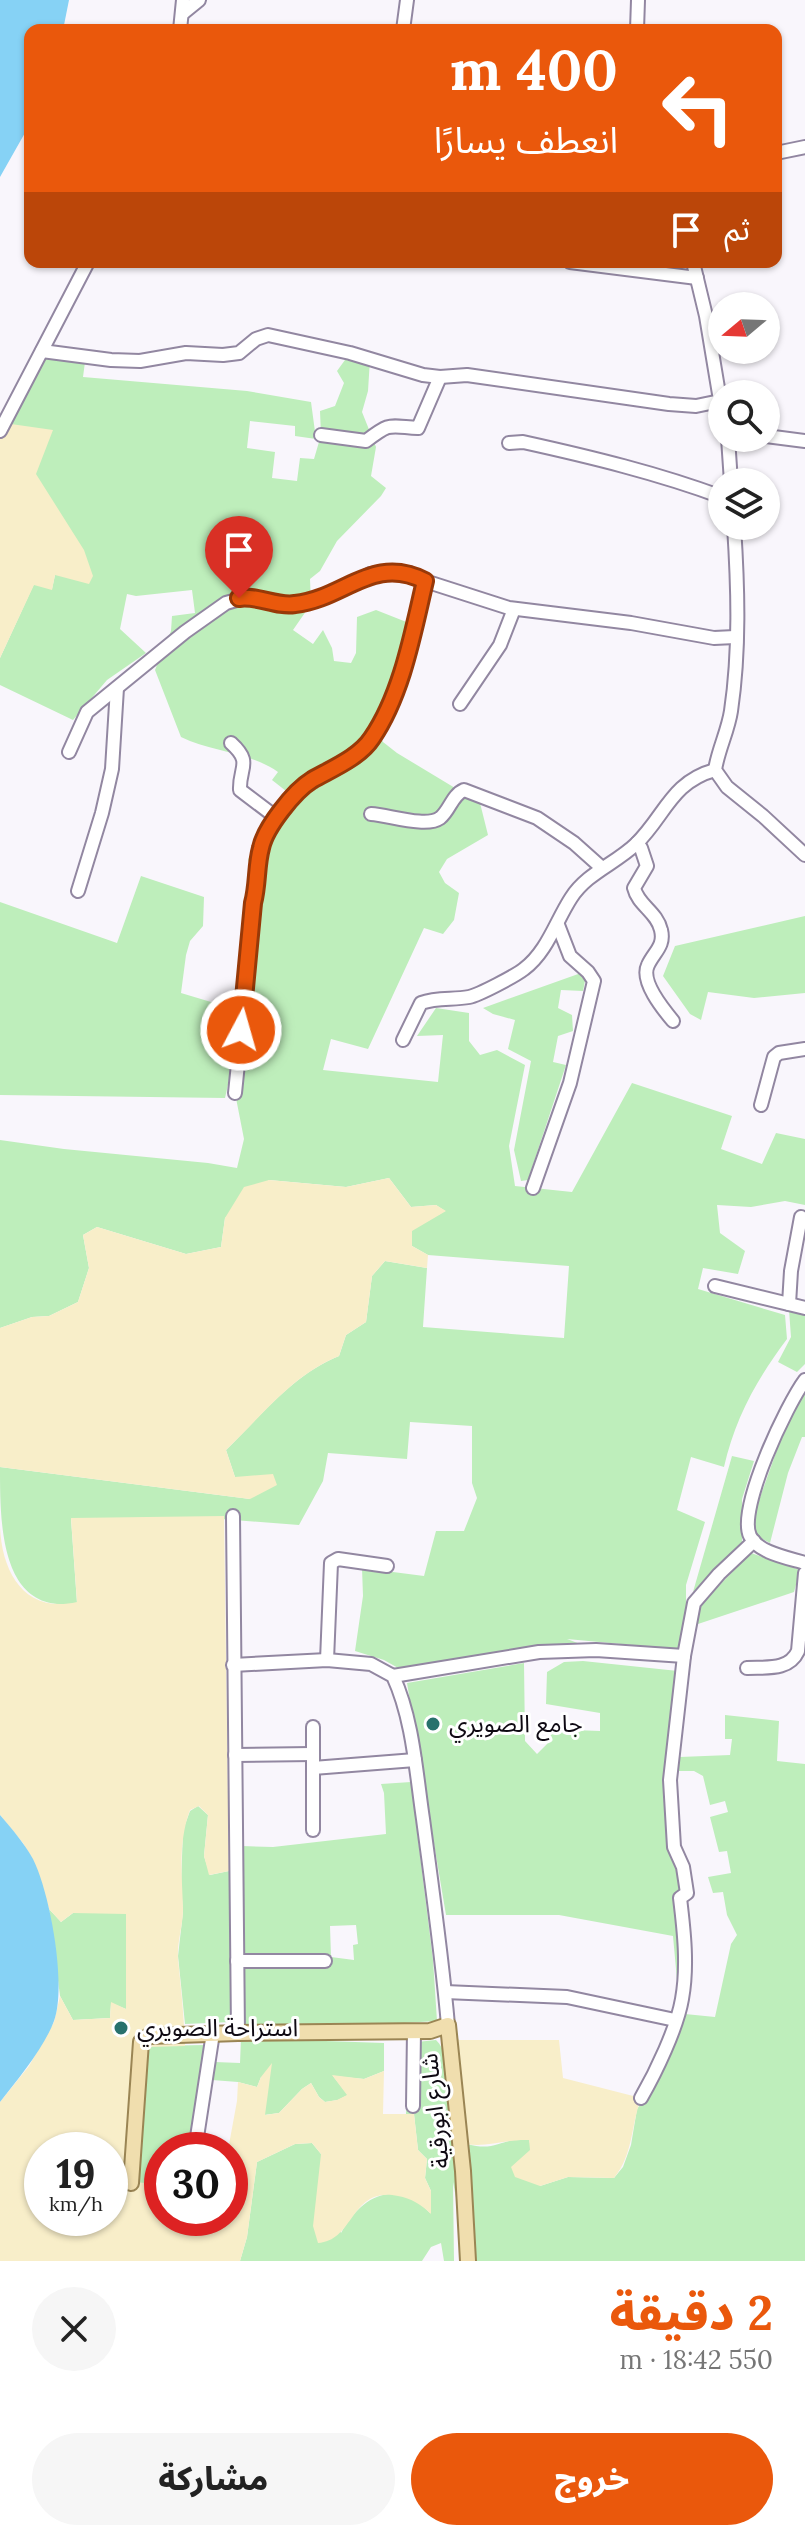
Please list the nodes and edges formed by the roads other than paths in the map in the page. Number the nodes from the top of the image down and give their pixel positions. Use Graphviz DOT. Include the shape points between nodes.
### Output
graph roads {
  1 [pos="199,0"];
  2 [pos="407,0"];
  3 [pos="638,0"];
  4 [pos="183,6"];
  5 [pos="404,24"];
  6 [pos="637,24"];
  7 [pos="805,147"];
  8 [pos="782,152"];
  9 [pos="85,268"];
  10 [pos="618,268"];
  11 [pos="694,268"];
  12 [pos="697,278"];
  13 [pos="42,351"];
  14 [pos="440,377"];
  15 [pos="716,380"];
  16 [pos="708,406"];
  17 [pos="0,431"];
  18 [pos="321,435"];
  19 [pos="780,438"];
  20 [pos="805,441"];
  21 [pos="509,443"];
  22 [pos="708,492"];
  23 [pos="735,540"];
  24 [pos="425,581"];
  25 [pos="514,609"];
  26 [pos="735,637"];
  27 [pos="117,688"];
  28 [pos="460,704"];
  29 [pos="231,743"];
  30 [pos="69,752"];
  31 [pos="715,770"];
  32 [pos="371,814"];
  33 [pos="277,818"];
  34 [pos="637,843"];
  35 [pos="805,855"];
  36 [pos="602,868"];
  37 [pos="78,891"];
  38 [pos="558,925"];
  39 [pos="673,1021"];
  40 [pos="403,1040"];
  41 [pos="805,1049"];
  42 [pos="235,1093"];
  43 [pos="761,1105"];
  44 [pos="533,1188"];
  45 [pos="801,1217"];
  46 [pos="715,1286"];
  47 [pos="789,1304"];
  48 [pos="805,1308"];
  49 [pos="805,1380"];
  50 [pos="233,1516"];
  51 [pos="754,1541"];
  52 [pos="805,1563"];
  53 [pos="387,1566"];
  54 [pos="805,1573"];
  55 [pos="684,1656"];
  56 [pos="327,1660"];
  57 [pos="233,1665"];
  58 [pos="747,1668"];
  59 [pos="393,1676"];
  60 [pos="313,1727"];
  61 [pos="235,1755"];
  62 [pos="415,1760"];
  63 [pos="313,1761"];
  64 [pos="313,1830"];
  65 [pos="237,1961"];
  66 [pos="325,1961"];
  67 [pos="445,1992"];
  68 [pos="675,2020"];
  69 [pos="448,2025"];
  70 [pos="414,2031"];
  71 [pos="213,2033"];
  72 [pos="238,2033"];
  73 [pos="641,2098"];
  74 [pos="413,2106"];
  75 [pos="198,2132"];
  76 [pos="131,2183"];
  77 [pos="468,2261"];
  1 -- 4 [label="street"];
  2 -- 5 [label="street"];
  3 -- 6 [label="street"];
  7 -- 8 [label="street"];
  9 -- 13 [label="street"];
  10 -- 12 [label="street"];
  11 -- 12 [label="street"];
  12 -- 15 [label="street"];
  13 -- 14 [label="street" via="140,361 186,353 239,353 268,335"];
  13 -- 17 [label="street"];
  14 -- 16 [label="street" via="467,375"];
  14 -- 18 [label="street" via="418,428 391,424 366,441"];
  19 -- 20 [label="street"];
  21 -- 22 [label="street" via="613,463"];
  23 -- 26 [label="street"];
  24 -- 25 [label="street"];
  24 -- 27 [label="street" via="410,573 370,574 294,605 239,598 185,632"];
  24 -- 33 [label="street" via="398,690 372,738 299,788"];
  25 -- 26 [label="street"];
  25 -- 28 [label="street" via="500,645"];
  26 -- 31 [label="street" via="730,715"];
  27 -- 30 [label="street" via="87,712"];
  27 -- 37 [label="street" via="112,769"];
  29 -- 33 [label="street" via="244,761 240,790"];
  31 -- 34 [label="street" via="679,789"];
  31 -- 35 [label="street" via="727,787"];
  32 -- 36 [label="street" via="426,823 438,820 464,790 537,818"];
  33 -- 42 [label="street" via="260,849"];
  34 -- 36 [label="street"];
  34 -- 39 [label="street" via="647,866 634,888 661,930 647,979"];
  36 -- 38 [label="street" via="570,898"];
  38 -- 40 [label="street" via="521,972 479,994 421,1003"];
  38 -- 44 [label="street" via="570,956 594,981 570,1083"];
  41 -- 43 [label="street" via="774,1057"];
  45 -- 47 [label="street"];
  46 -- 47 [label="street"];
  47 -- 48 [label="street"];
  49 -- 51 [label="street" via="786,1408 752,1498 747,1517"];
  50 -- 57 [label="street"];
  51 -- 52 [label="street"];
  51 -- 55 [label="street" via="694,1603"];
  53 -- 56 [label="street" via="338,1559 331,1563"];
  54 -- 58 [label="street" via="794,1659 775,1667"];
  55 -- 59 [label="street" via="539,1652"];
  55 -- 68 [label="street" via="670,1780 674,1847 687,1893 680,1898 685,1958"];
  56 -- 57 [label="street"];
  56 -- 59 [label="street" via="371,1664"];
  57 -- 61 [label="street"];
  59 -- 62 [label="street"];
  60 -- 63 [label="street"];
  61 -- 63 [label="street"];
  61 -- 65 [label="street"];
  62 -- 63 [label="street"];
  62 -- 67 [label="street"];
  63 -- 64 [label="street"];
  65 -- 66 [label="street"];
  65 -- 72 [label="street"];
  67 -- 68 [label="street" via="567,1997"];
  67 -- 69 [label="street"];
  68 -- 73 [label="street"];
  69 -- 70 [label="main road, شارع ابورقية"];
  69 -- 77 [label="main road, شارع ابورقية"];
  70 -- 72 [label="main road, شارع ابورقية"];
  70 -- 74 [label="street"];
  71 -- 72 [label="main road, شارع ابورقية"];
  71 -- 75 [label="street"];
  71 -- 76 [label="main road, شارع ابورقية" via="149,2036 141,2042"];
}
